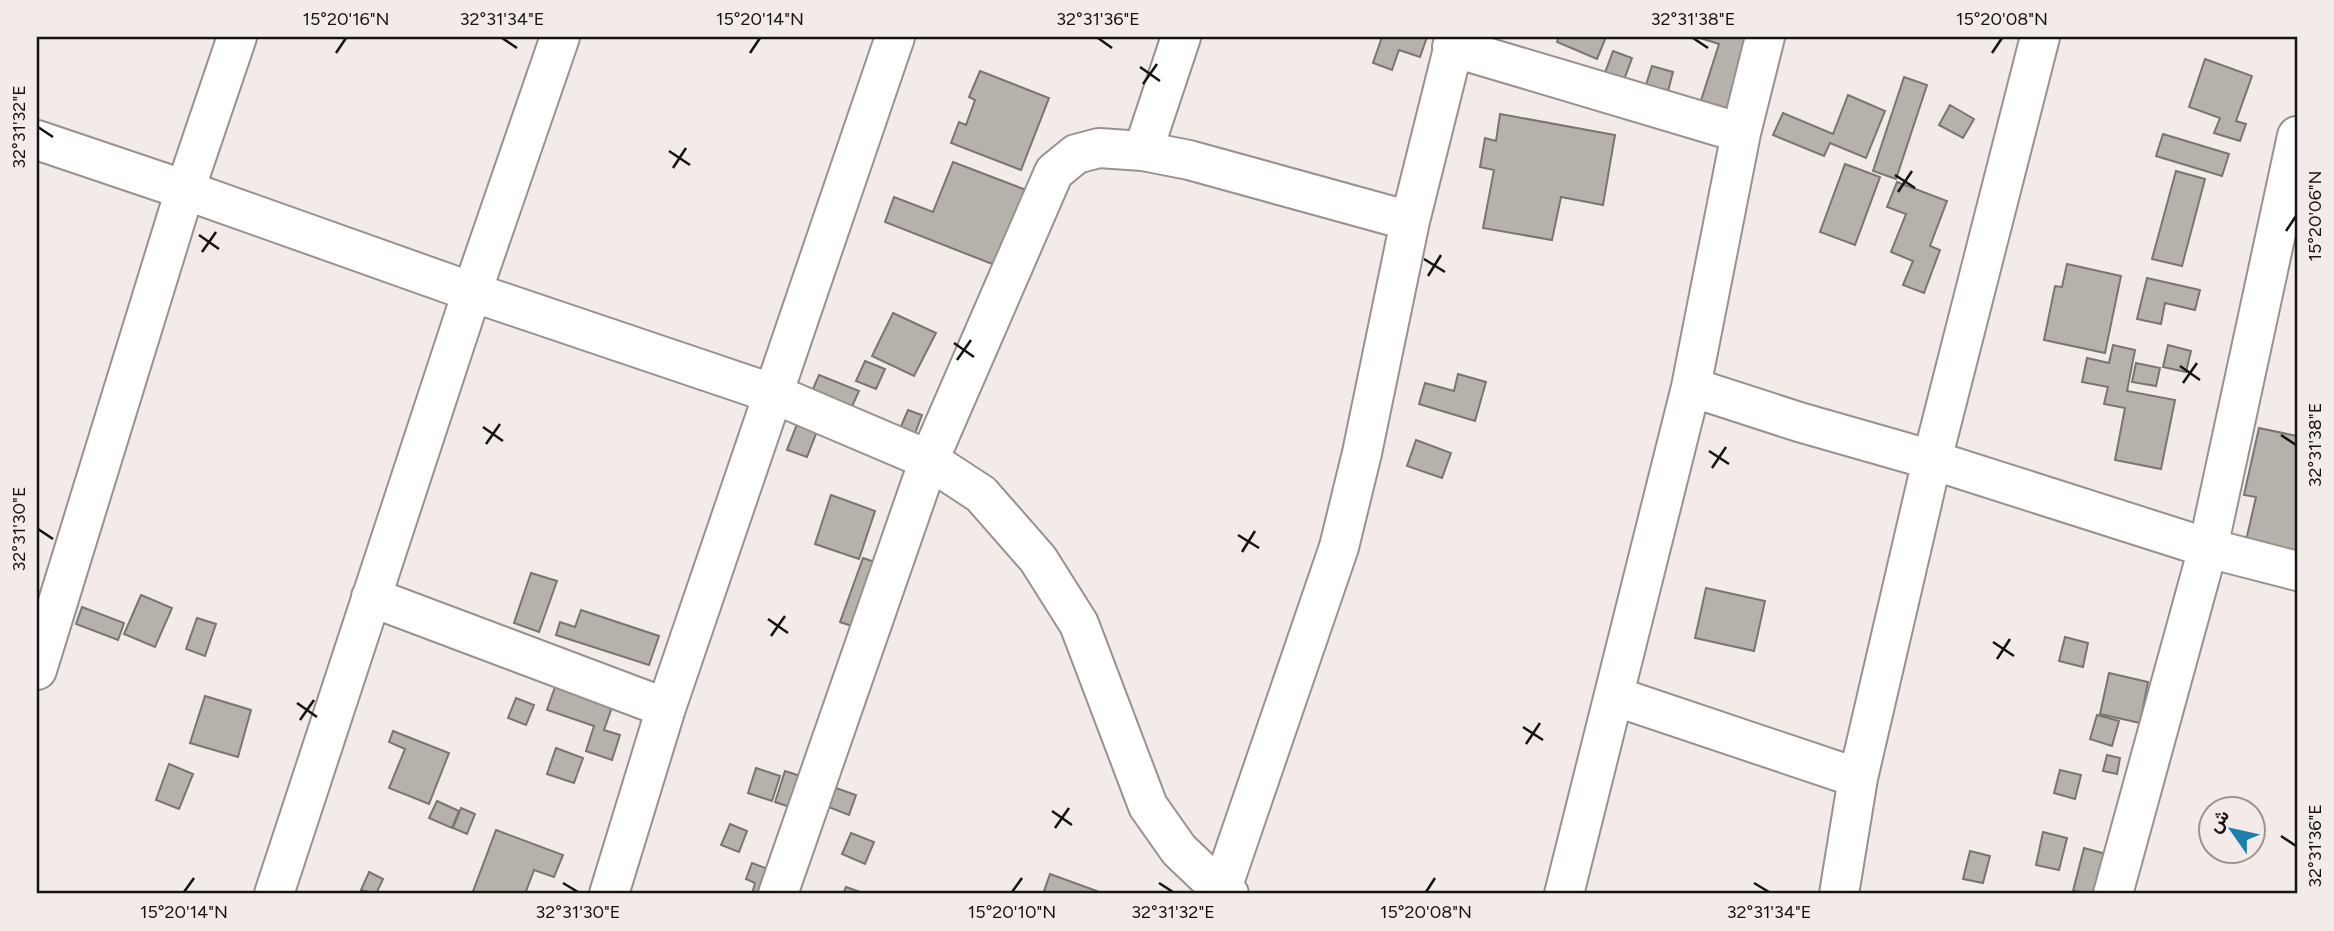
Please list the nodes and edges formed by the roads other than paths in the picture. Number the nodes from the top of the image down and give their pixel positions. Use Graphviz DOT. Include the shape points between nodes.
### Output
graph roads {
  1 [pos="237,37"];
  2 [pos="561,37"];
  3 [pos="895,37"];
  4 [pos="1181,37"];
  5 [pos="1765,37"];
  6 [pos="2040,37"];
  7 [pos="1454,42"];
  8 [pos="1741,133"];
  9 [pos="2297,136"];
  10 [pos="37,140"];
  11 [pos="1143,151"];
  12 [pos="185,190"];
  13 [pos="1410,220"];
  14 [pos="472,292"];
  15 [pos="1691,387"];
  16 [pos="774,394"];
  17 [pos="929,460"];
  18 [pos="1932,460"];
  19 [pos="2208,548"];
  20 [pos="2297,571"];
  21 [pos="371,597"];
  22 [pos="37,670"];
  23 [pos="1614,696"];
  24 [pos="666,708"];
  25 [pos="1858,778"];
  26 [pos="1224,893"];
  27 [pos="274,894"];
  28 [pos="609,894"];
  29 [pos="778,894"];
  30 [pos="1564,894"];
  31 [pos="1839,894"];
  32 [pos="2113,894"];
  1 -- 12 [label="street"];
  2 -- 14 [label="street"];
  3 -- 16 [label="street"];
  4 -- 11 [label="street"];
  5 -- 8 [label="street"];
  6 -- 18 [label="street"];
  7 -- 8 [label="street"];
  7 -- 13 [label="street"];
  8 -- 15 [label="street"];
  9 -- 19 [label="street"];
  10 -- 12 [label="street"];
  11 -- 13 [label="street"];
  11 -- 17 [label="street" via="1099,148 1076,154 1054,172"];
  12 -- 14 [label="street"];
  12 -- 22 [label="street"];
  13 -- 26 [label="street" via="1339,547"];
  14 -- 16 [label="street"];
  14 -- 21 [label="street"];
  15 -- 18 [label="street"];
  15 -- 23 [label="street"];
  16 -- 17 [label="street"];
  16 -- 24 [label="street"];
  17 -- 26 [label="street" via="981,494 1038,559 1079,624 1148,806 1179,850"];
  17 -- 29 [label="street"];
  18 -- 19 [label="street"];
  18 -- 25 [label="street"];
  19 -- 20 [label="street"];
  19 -- 32 [label="street"];
  21 -- 24 [label="street"];
  21 -- 27 [label="street"];
  23 -- 25 [label="street"];
  23 -- 30 [label="street"];
  24 -- 28 [label="street"];
  25 -- 31 [label="street"];
}
